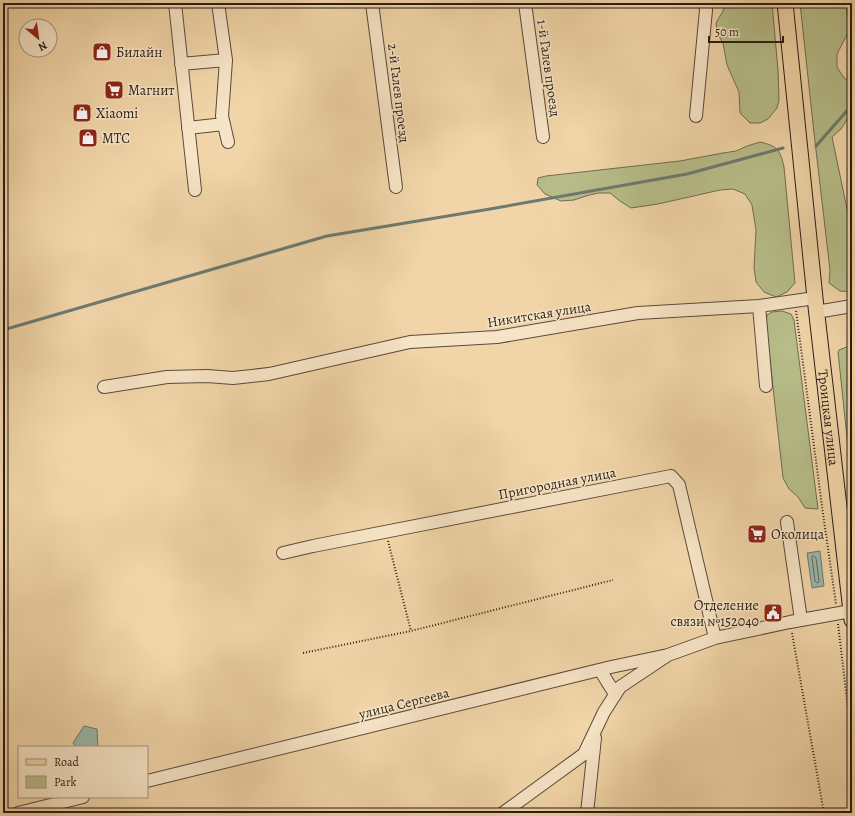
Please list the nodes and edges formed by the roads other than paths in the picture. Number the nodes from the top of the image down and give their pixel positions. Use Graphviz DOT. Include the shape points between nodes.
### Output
graph roads {
  1 [pos="174,3"];
  2 [pos="218,3"];
  3 [pos="372,3"];
  4 [pos="525,3"];
  5 [pos="705,3"];
  6 [pos="785,3"];
  7 [pos="226,60"];
  8 [pos="181,64"];
  9 [pos="696,116"];
  10 [pos="224,124"];
  11 [pos="188,128"];
  12 [pos="543,137"];
  13 [pos="228,142"];
  14 [pos="396,187"];
  15 [pos="195,190"];
  16 [pos="816,305"];
  17 [pos="759,306"];
  18 [pos="852,306"];
  19 [pos="104,386"];
  20 [pos="766,386"];
  21 [pos="786,522"];
  22 [pos="283,552"];
  23 [pos="850,588"];
  24 [pos="847,615"];
  25 [pos="796,621"];
  26 [pos="715,638"];
  27 [pos="668,655"];
  28 [pos="600,670"];
  29 [pos="615,694"];
  30 [pos="596,729"];
  31 [pos="148,781"];
  32 [pos="79,798"];
  33 [pos="18,813"];
  34 [pos="503,813"];
  35 [pos="587,813"];
  1 -- 8 [label="street"];
  2 -- 7 [label="street"];
  3 -- 14 [label="street, 2-й Галев проезд"];
  4 -- 12 [label="street, 1-й Галев проезд"];
  5 -- 9 [label="street"];
  6 -- 16 [label="main road, Троицкая улица"];
  7 -- 8 [label="street"];
  7 -- 10 [label="street" via="222,116"];
  8 -- 11 [label="street"];
  10 -- 11 [label="street"];
  10 -- 13 [label="street"];
  11 -- 15 [label="street"];
  16 -- 17 [label="street, Никитская улица" via="795,301"];
  16 -- 18 [label="street, Никитская улица"];
  16 -- 23 [label="main road, Троицкая улица"];
  17 -- 19 [label="street, Никитская улица" via="638,313 497,337 410,342 269,374 233,378 167,377"];
  17 -- 20 [label="street"];
  21 -- 25 [label="street"];
  22 -- 26 [label="street, Пригородная улица" via="671,476 679,486"];
  23 -- 24 [label="main road, Троицкая улица"];
  24 -- 25 [label="street"];
  25 -- 26 [label="street"];
  26 -- 27 [label="street"];
  27 -- 28 [label="street, улица Сергеева"];
  27 -- 29 [label="street" via="620,687"];
  28 -- 29 [label="street"];
  28 -- 31 [label="street, улица Сергеева"];
  29 -- 30 [label="street"];
  30 -- 34 [label="street" via="584,754"];
  30 -- 35 [label="street"];
  32 -- 33 [label="street"];
}
